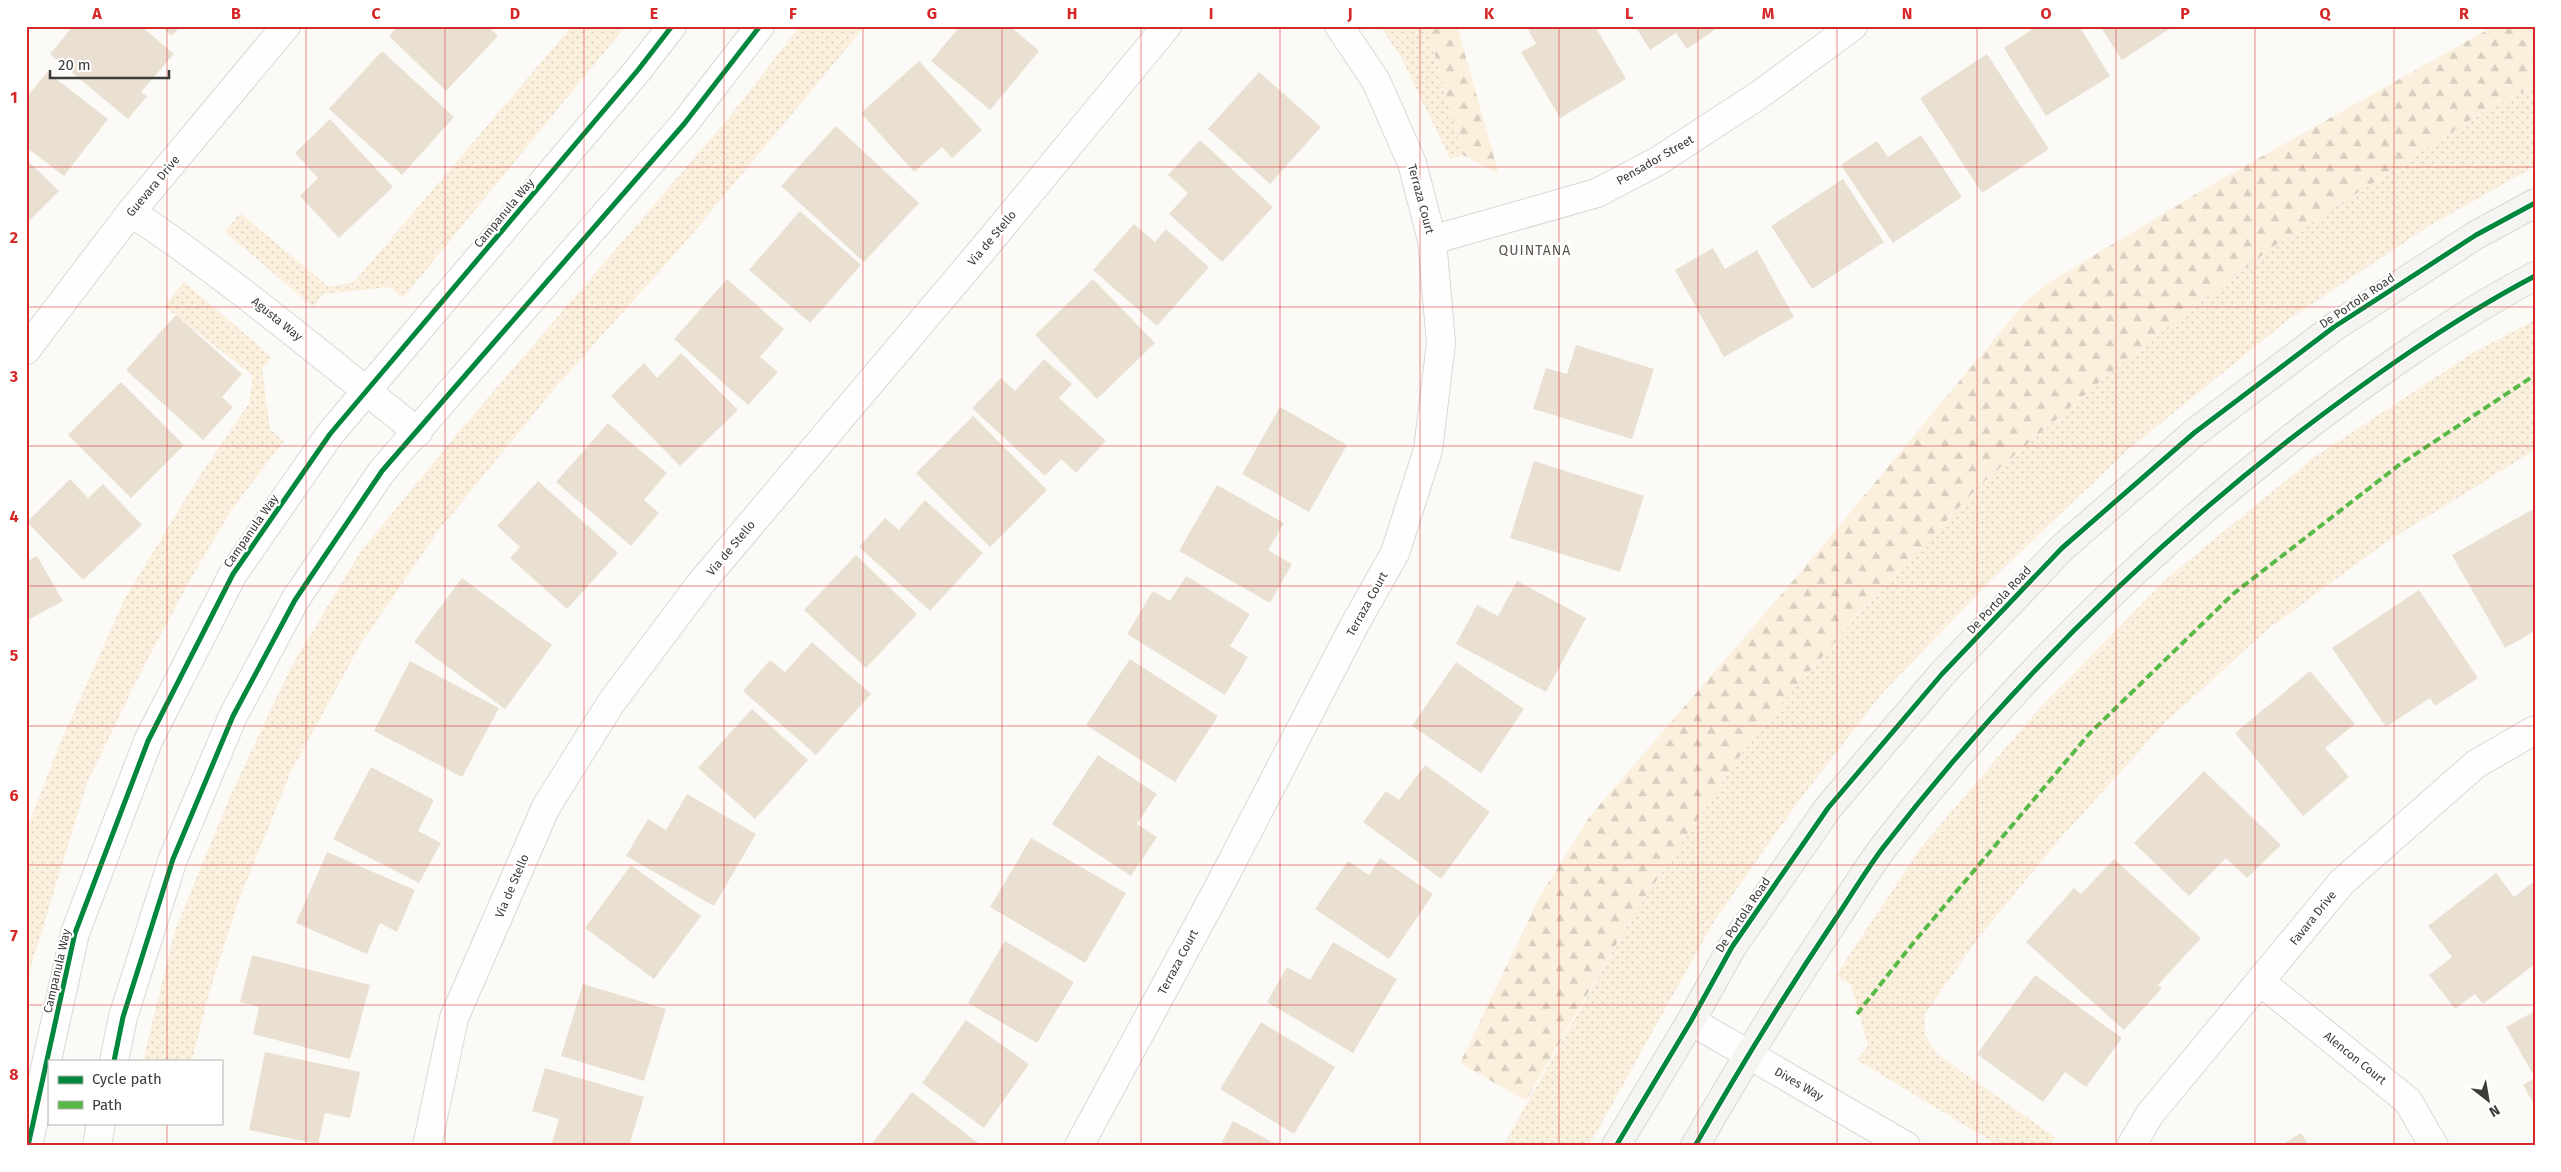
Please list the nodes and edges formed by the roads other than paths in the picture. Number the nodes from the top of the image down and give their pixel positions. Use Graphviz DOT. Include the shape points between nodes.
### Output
graph roads {
  1 [pos="286,26"];
  2 [pos="672,26"];
  3 [pos="760,26"];
  4 [pos="1167,26"];
  5 [pos="1338,26"];
  6 [pos="1852,26"];
  7 [pos="2535,203"];
  8 [pos="131,212"];
  9 [pos="1432,240"];
  10 [pos="2535,276"];
  11 [pos="26,350"];
  12 [pos="366,391"];
  13 [pos="418,432"];
  14 [pos="2535,730"];
  15 [pos="2261,982"];
  16 [pos="1692,1021"];
  17 [pos="1748,1054"];
  18 [pos="114,1060"];
  19 [pos="101,1124"];
  20 [pos="28,1146"];
  21 [pos="97,1146"];
  22 [pos="427,1146"];
  23 [pos="1079,1146"];
  24 [pos="1616,1146"];
  25 [pos="1695,1146"];
  26 [pos="1906,1146"];
  27 [pos="2131,1146"];
  28 [pos="2434,1146"];
  1 -- 8 [label="street, Guevara Drive"];
  2 -- 12 [label="street, Campanula Way"];
  3 -- 13 [label="street" via="684,124"];
  4 -- 22 [label="street, Via de Stello" via="701,583 611,703 546,807 454,1018"];
  5 -- 9 [label="street, Terraza Court" via="1376,81 1412,163"];
  6 -- 9 [label="street, Pensador Street" via="1760,95 1658,161 1597,193"];
  7 -- 16 [label="main road, De Portola Road" via="2476,235 2334,327 2194,433 2062,548 1942,674 1828,808 1732,947"];
  8 -- 11 [label="street, Guevara Drive"];
  8 -- 12 [label="street, Agusta Way" via="254,300"];
  9 -- 23 [label="street, Terraza Court" via="1441,343 1439,363 1428,450 1395,553"];
  10 -- 17 [label="main road" via="2366,380 2231,486 2105,599 1993,713 1880,851"];
  12 -- 13 [label="street, Agusta Way"];
  12 -- 20 [label="street, Campanula Way" via="330,434 233,574 148,741 75,933"];
  13 -- 18 [label="street" via="382,471 295,600 233,716 173,859 124,1017"];
  14 -- 15 [label="street, Favara Drive" via="2476,764 2342,882"];
  15 -- 27 [label="street, Favara Drive" via="2150,1114"];
  15 -- 28 [label="street, Alencon Court" via="2408,1101"];
  16 -- 17 [label="street, Dives Way"];
  16 -- 24 [label="main road, De Portola Road"];
  17 -- 25 [label="main road"];
  17 -- 26 [label="street, Dives Way"];
  19 -- 21 [label="street"];
}
